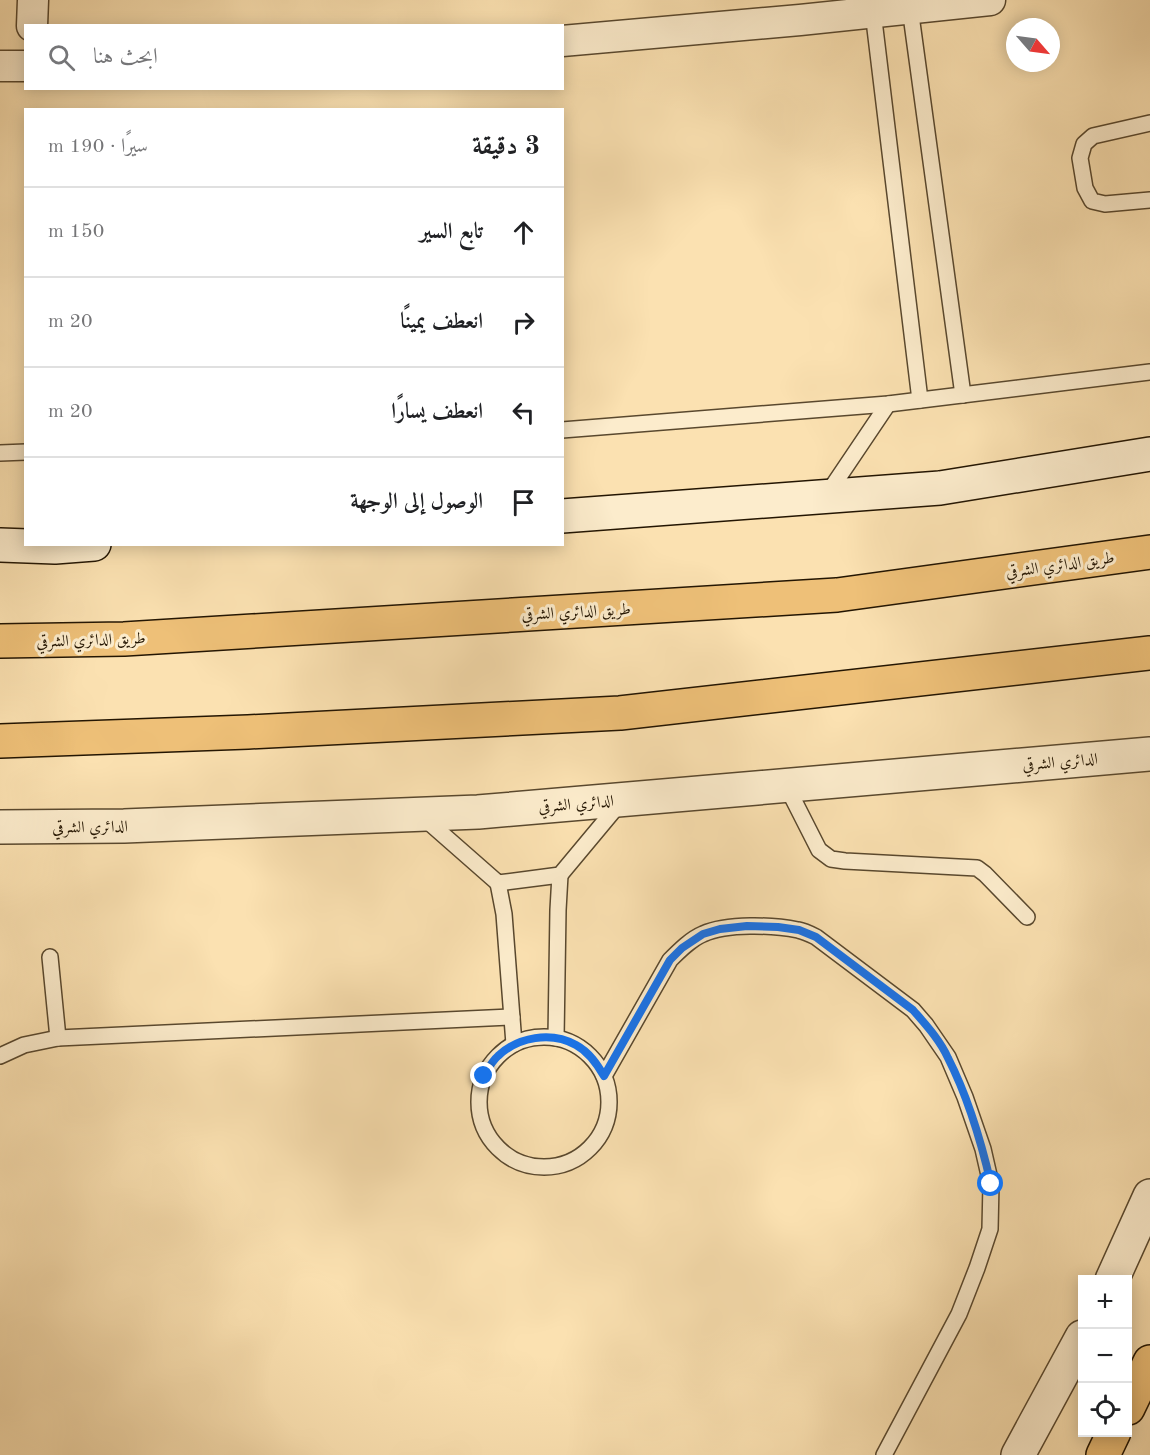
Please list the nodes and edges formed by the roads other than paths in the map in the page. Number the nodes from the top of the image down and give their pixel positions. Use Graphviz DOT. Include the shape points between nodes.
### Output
graph roads {
  1 [pos="33,0"];
  2 [pos="990,0"];
  3 [pos="910,8"];
  4 [pos="800,10"];
  5 [pos="873,12"];
  6 [pos="32,24"];
  7 [pos="564,41"];
  8 [pos="0,66"];
  9 [pos="24,66"];
  10 [pos="1150,123"];
  11 [pos="1150,200"];
  12 [pos="1150,372"];
  13 [pos="963,395"];
  14 [pos="920,400"];
  15 [pos="888,404"];
  16 [pos="564,430"];
  17 [pos="24,452"];
  18 [pos="0,453"];
  19 [pos="1150,454"];
  20 [pos="826,497"];
  21 [pos="564,516"];
  22 [pos="0,545"];
  23 [pos="24,546"];
  24 [pos="28,546"];
  25 [pos="68,546"];
  26 [pos="1150,552"];
  27 [pos="0,642"];
  28 [pos="1150,653"];
  29 [pos="0,741"];
  30 [pos="1150,754"];
  31 [pos="786,785"];
  32 [pos="624,799"];
  33 [pos="420,814"];
  34 [pos="0,827"];
  35 [pos="560,875"];
  36 [pos="498,883"];
  37 [pos="1027,917"];
  38 [pos="50,957"];
  39 [pos="512,1017"];
  40 [pos="58,1038"];
  41 [pos="556,1038"];
  42 [pos="514,1044"];
  43 [pos="0,1056"];
  44 [pos="604,1076"];
  45 [pos="1150,1196"];
  46 [pos="1114,1275"];
  47 [pos="1078,1346"];
  48 [pos="1150,1362"];
  49 [pos="1132,1399"];
  50 [pos="1112,1437"];
  51 [pos="884,1455"];
  52 [pos="1018,1455"];
  53 [pos="1103,1455"];
  1 -- 6 [label="street"];
  2 -- 3 [label="street"];
  3 -- 5 [label="street"];
  3 -- 13 [label="lane"];
  4 -- 5 [label="street"];
  4 -- 7 [label="street"];
  5 -- 14 [label="lane"];
  8 -- 9 [label="street"];
  10 -- 11 [label="lane" via="1093,136 1084,144 1080,158 1085,188 1092,201 1105,204"];
  12 -- 13 [label="lane"];
  13 -- 14 [label="lane"];
  14 -- 15 [label="lane"];
  15 -- 16 [label="lane"];
  15 -- 20 [label="lane"];
  17 -- 18 [label="lane"];
  19 -- 20 [label="street" via="940,488"];
  20 -- 21 [label="street"];
  22 -- 23 [label="street"];
  24 -- 25 [label="street"];
  26 -- 27 [label="main road, طريق الدائري الشرقي" via="837,595 124,639"];
  28 -- 29 [label="main road" via="620,713"];
  30 -- 31 [label="street, الدائري الشرقي"];
  31 -- 32 [label="street, الدائري الشرقي"];
  31 -- 37 [label="lane" via="819,850 831,859 977,868"];
  32 -- 33 [label="street, الدائري الشرقي"];
  32 -- 35 [label="lane"];
  33 -- 34 [label="street, الدائري الشرقي"];
  33 -- 36 [label="lane"];
  35 -- 36 [label="lane"];
  35 -- 41 [label="lane"];
  36 -- 39 [label="lane"];
  38 -- 40 [label="lane"];
  39 -- 40 [label="lane"];
  39 -- 42 [label="lane"];
  40 -- 43 [label="lane" via="24,1045"];
  41 -- 42 [label="lane" via="535,1037"];
  41 -- 44 [label="lane" via="576,1045 593,1058"];
  42 -- 44 [label="lane" via="496,1057 478,1096 480,1118 489,1138 503,1154 523,1165 544,1168 566,1164 585,1154 599,1138 608,1118"];
  44 -- 51 [label="lane" via="670,960 703,934 720,929 778,927 816,937 926,1024 948,1057 983,1149 991,1184 990,1228 958,1314"];
  45 -- 46 [label="street"];
  47 -- 52 [label="street"];
  48 -- 49 [label="main road"];
  50 -- 53 [label="main road"];
}
